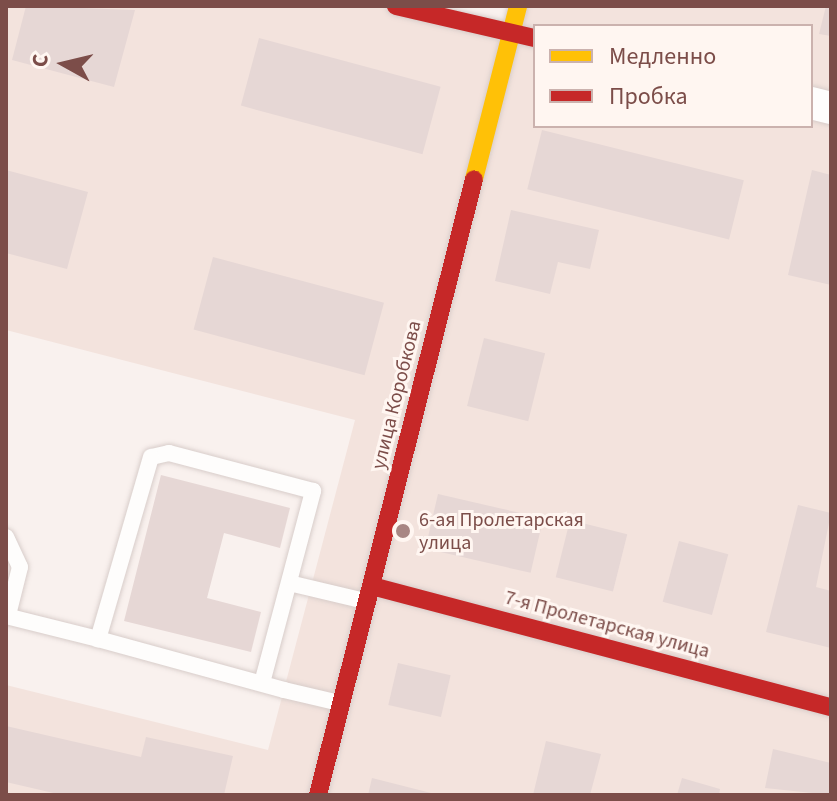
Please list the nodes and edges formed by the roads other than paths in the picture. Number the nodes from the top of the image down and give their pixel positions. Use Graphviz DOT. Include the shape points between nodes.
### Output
graph roads {
  1 [pos="396,6"];
  2 [pos="518,6"];
  3 [pos="511,33"];
  4 [pos="533,38"];
  5 [pos="6,537"];
  6 [pos="289,583"];
  7 [pos="370,594"];
  8 [pos="7,615"];
  9 [pos="98,639"];
  10 [pos="262,683"];
  11 [pos="341,704"];
  12 [pos="831,707"];
  13 [pos="318,795"];
  1 -- 3 [label="street"];
  2 -- 3 [label="street, улица Коробкова"];
  3 -- 4 [label="street"];
  3 -- 7 [label="street, улица Коробкова"];
  5 -- 8 [label="lane" via="20,567"];
  6 -- 7 [label="lane"];
  6 -- 9 [label="lane" via="313,491 160,453 144,465"];
  6 -- 10 [label="lane"];
  7 -- 11 [label="street, улица Коробкова"];
  7 -- 12 [label="street, 7-я Пролетарская улица"];
  8 -- 9 [label="lane"];
  9 -- 10 [label="lane"];
  10 -- 11 [label="lane"];
  11 -- 13 [label="street, улица Коробкова"];
}
